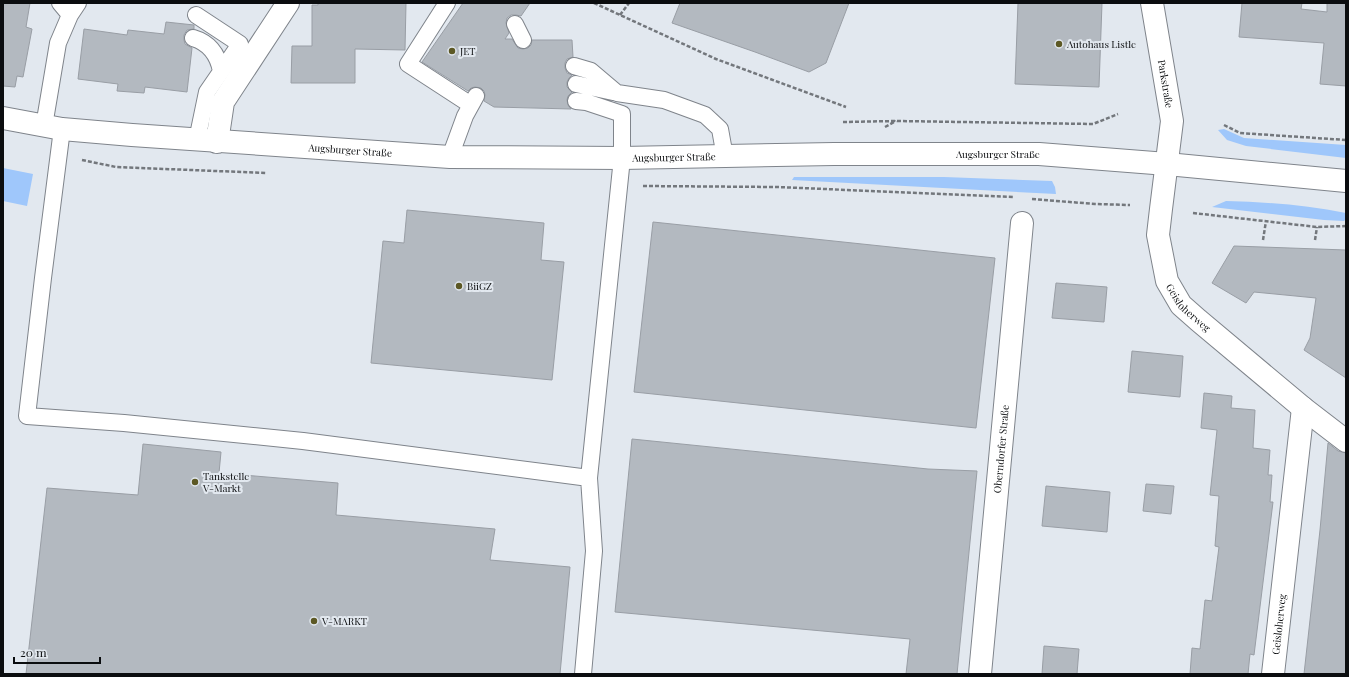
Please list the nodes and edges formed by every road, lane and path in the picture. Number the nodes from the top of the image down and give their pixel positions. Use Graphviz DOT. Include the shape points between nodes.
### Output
graph roads {
  1 [pos="288,3"];
  2 [pos="447,3"];
  3 [pos="594,3"];
  4 [pos="628,3"];
  5 [pos="1152,3"];
  6 [pos="70,7"];
  7 [pos="196,15"];
  8 [pos="620,15"];
  9 [pos="516,24"];
  10 [pos="193,38"];
  11 [pos="523,40"];
  12 [pos="574,66"];
  13 [pos="221,71"];
  14 [pos="576,84"];
  15 [pos="617,93"];
  16 [pos="576,101"];
  17 [pos="846,107"];
  18 [pos="622,114"];
  19 [pos="1118,114"];
  20 [pos="3,118"];
  21 [pos="843,122"];
  22 [pos="1224,126"];
  23 [pos="53,127"];
  24 [pos="1346,140"];
  25 [pos="207,141"];
  26 [pos="59,156"];
  27 [pos="450,157"];
  28 [pos="725,157"];
  29 [pos="622,158"];
  30 [pos="1167,164"];
  31 [pos="116,167"];
  32 [pos="1346,181"];
  33 [pos="1194,213"];
  34 [pos="1266,221"];
  35 [pos="1022,223"];
  36 [pos="1346,226"];
  37 [pos="1317,227"];
  38 [pos="1263,240"];
  39 [pos="1315,240"];
  40 [pos="1304,408"];
  41 [pos="1346,441"];
  42 [pos="589,478"];
  43 [pos="583,674"];
  44 [pos="980,674"];
  45 [pos="1273,674"];
  1 -- 25 [label="street" via="223,102"];
  2 -- 27 [label="lane" via="408,64 474,101"];
  3 -- 8 [label="path"];
  4 -- 8 [label="path"];
  5 -- 30 [label="street, Parkstraße" via="1172,121"];
  6 -- 23 [label="lane" via="58,43"];
  7 -- 13 [label="lane" via="240,44"];
  8 -- 17 [label="path" via="716,59"];
  9 -- 11 [label="lane"];
  10 -- 13 [label="lane" via="200,40 216,54"];
  12 -- 15 [label="lane" via="591,71"];
  13 -- 25 [label="lane" via="207,92"];
  14 -- 15 [label="lane"];
  15 -- 18 [label="lane"];
  15 -- 28 [label="lane" via="664,100 705,115 720,129"];
  16 -- 18 [label="lane"];
  18 -- 29 [label="lane"];
  19 -- 21 [label="path" via="1093,124"];
  20 -- 23 [label="street, Augsburger Straße"];
  22 -- 24 [label="path" via="1240,133"];
  23 -- 25 [label="street, Augsburger Straße"];
  23 -- 26 [label="lane"];
  25 -- 27 [label="street, Augsburger Straße"];
  26 -- 31 [label="path"];
  26 -- 42 [label="lane" via="28,416 303,441"];
  27 -- 29 [label="street, Augsburger Straße"];
  28 -- 29 [label="street, Augsburger Straße"];
  28 -- 30 [label="street, Augsburger Straße" via="1039,154"];
  29 -- 42 [label="lane"];
  30 -- 32 [label="street, Augsburger Straße"];
  30 -- 40 [label="street, Geisloherweg" via="1158,235 1167,281 1187,310"];
  33 -- 34 [label="path"];
  34 -- 37 [label="path"];
  34 -- 38 [label="path"];
  35 -- 44 [label="street, Oberndorfer Straße"];
  36 -- 37 [label="path"];
  37 -- 39 [label="path"];
  40 -- 41 [label="street, Geisloherweg"];
  40 -- 45 [label="street, Geisloherweg"];
  42 -- 43 [label="lane" via="594,551"];
}
